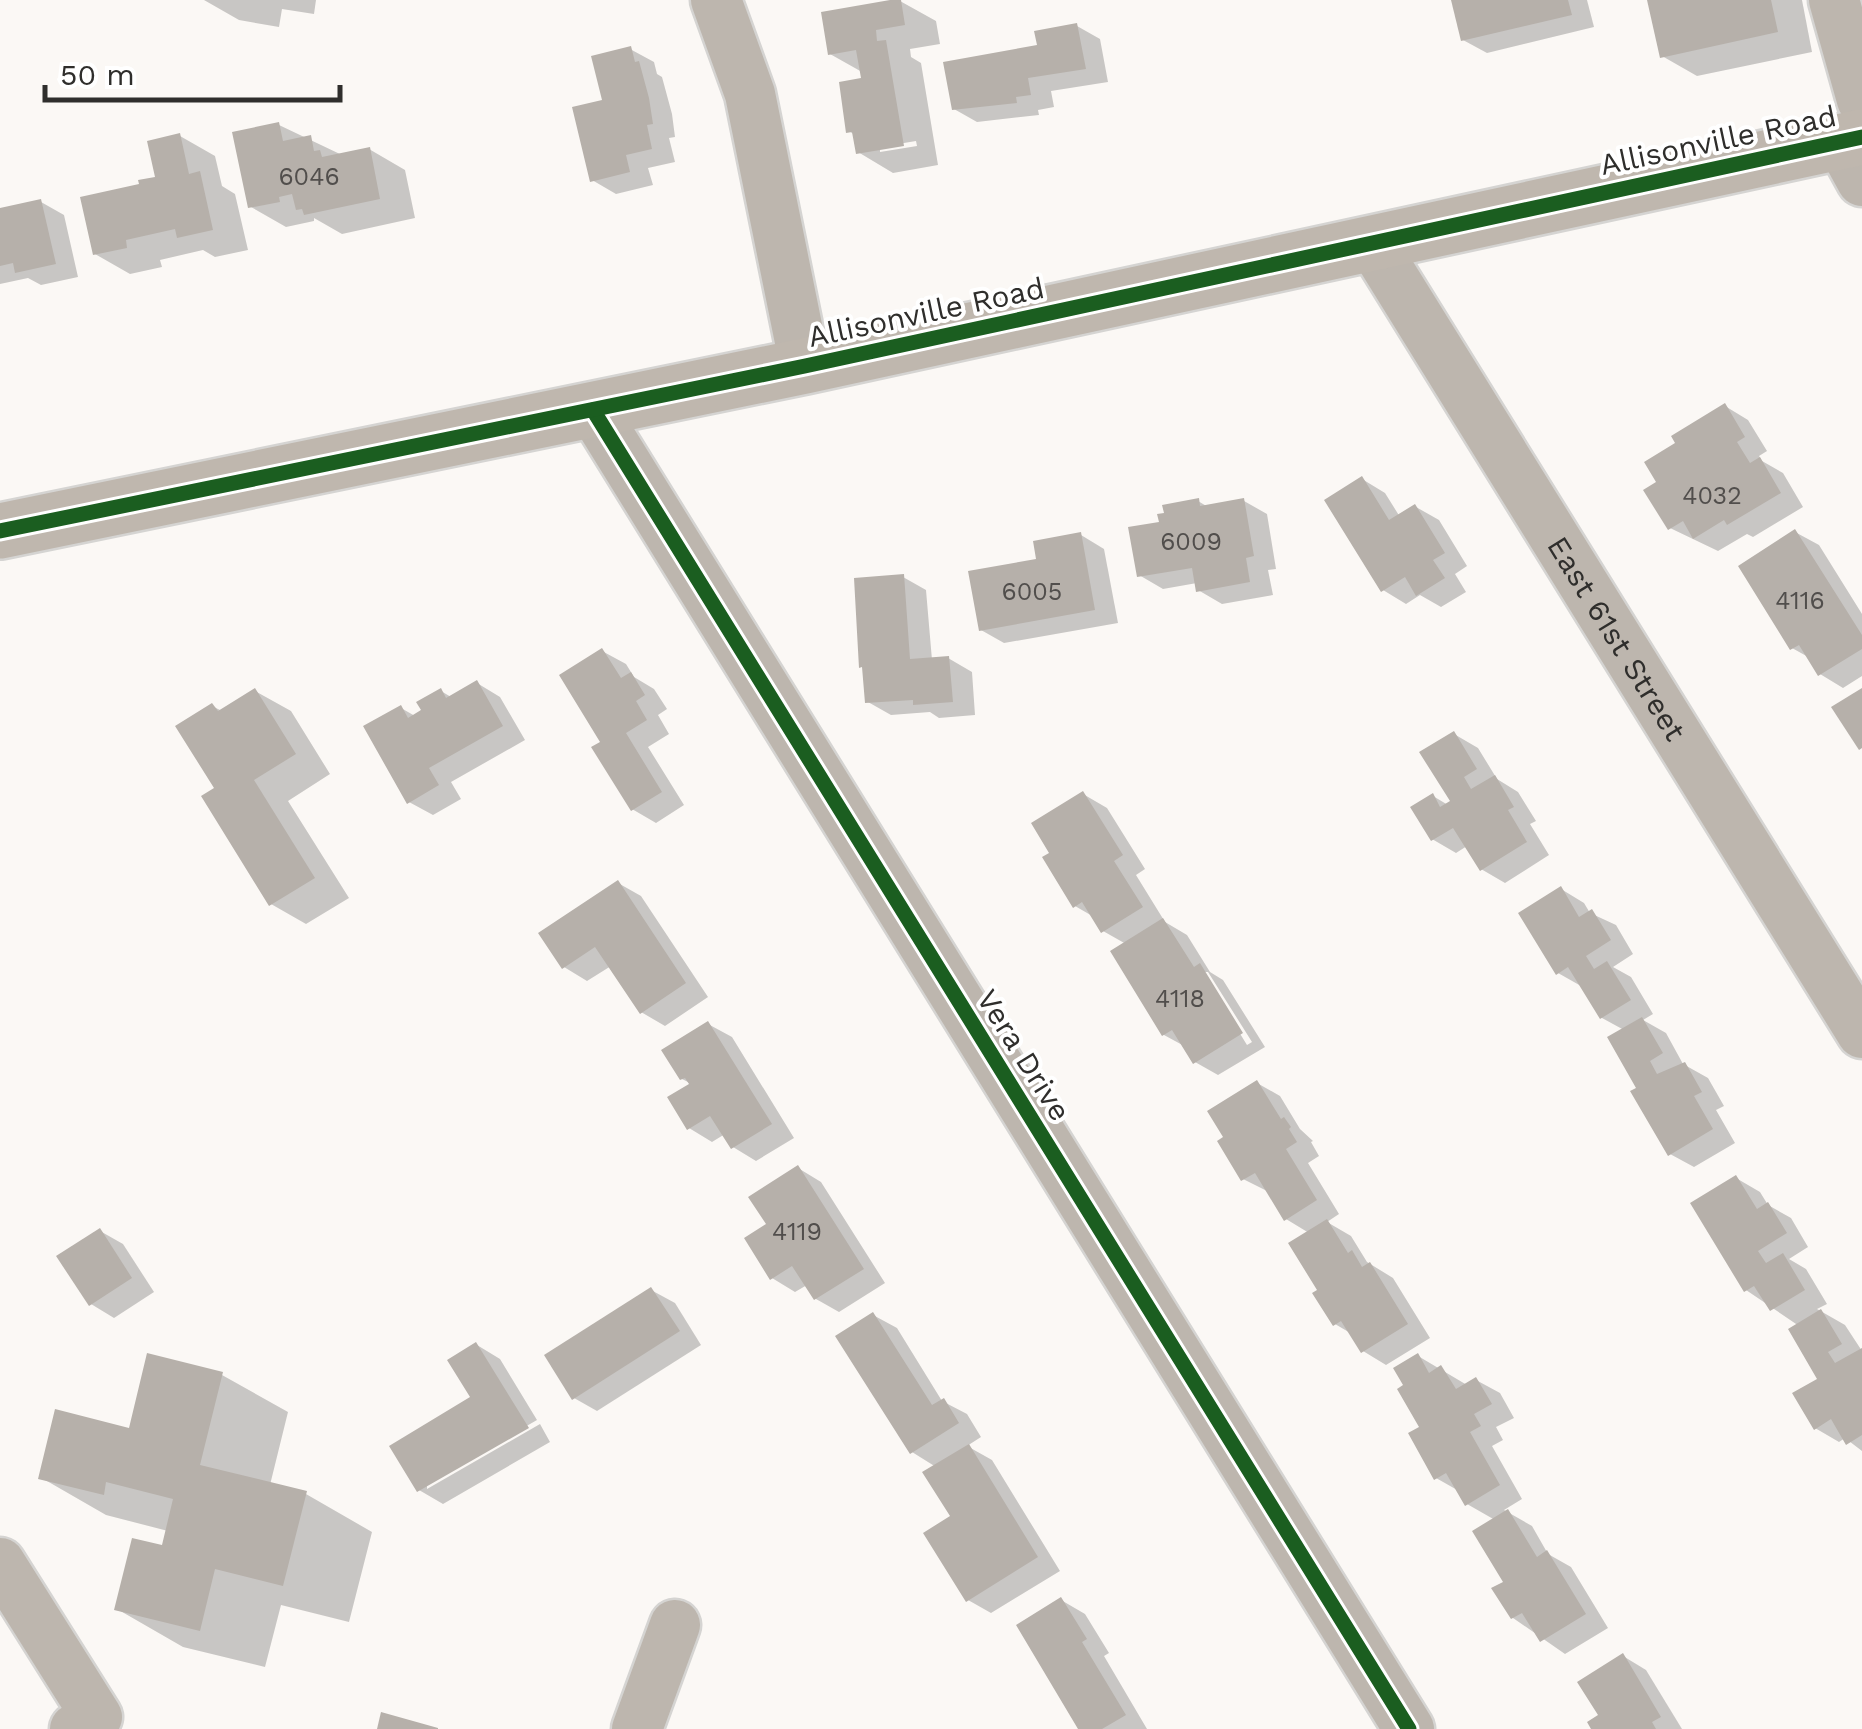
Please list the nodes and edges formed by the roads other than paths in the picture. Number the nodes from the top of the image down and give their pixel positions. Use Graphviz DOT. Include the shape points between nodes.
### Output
graph roads {
  1 [pos="716,0"];
  2 [pos="1834,0"];
  3 [pos="1856,140"];
  4 [pos="1372,243"];
  5 [pos="805,366"];
  6 [pos="593,410"];
  7 [pos="0,531"];
  8 [pos="1862,1033"];
  9 [pos="0,1564"];
  10 [pos="676,1625"];
  11 [pos="75,1729"];
  12 [pos="638,1729"];
  13 [pos="1409,1729"];
  1 -- 5 [label="street" via="750,94"];
  2 -- 3 [label="street"];
  3 -- 4 [label="main road, Allisonville Road"];
  4 -- 5 [label="main road, Allisonville Road"];
  4 -- 8 [label="street, East 61st Street"];
  5 -- 6 [label="main road, Allisonville Road"];
  6 -- 7 [label="main road, Allisonville Road"];
  6 -- 13 [label="street, Vera Drive"];
  9 -- 11 [label="street" via="97,1717"];
  10 -- 12 [label="street"];
}
